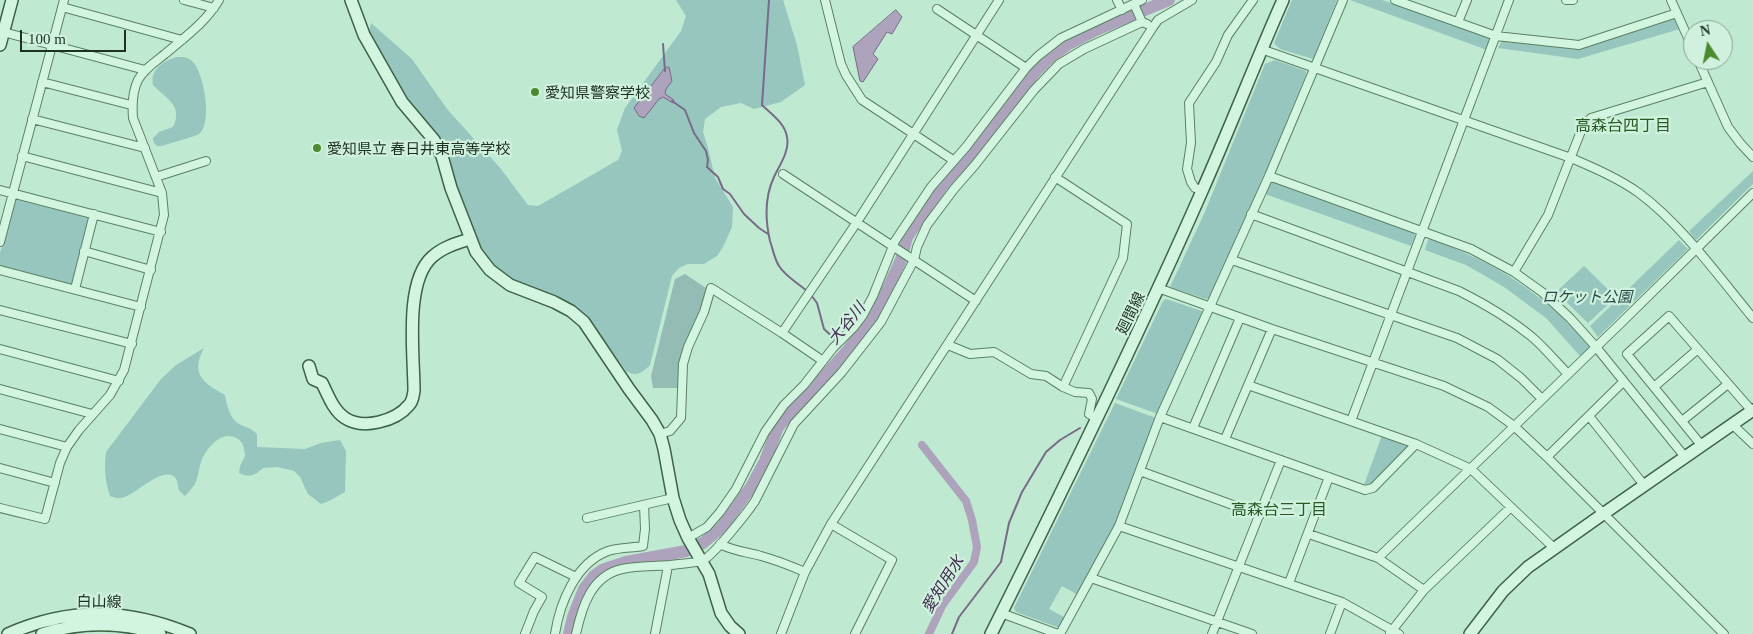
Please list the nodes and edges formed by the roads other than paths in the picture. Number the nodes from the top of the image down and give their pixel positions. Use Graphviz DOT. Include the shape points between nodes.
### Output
graph roads {
  1 [pos="12,0"];
  2 [pos="184,0"];
  3 [pos="219,0"];
  4 [pos="351,0"];
  5 [pos="824,0"];
  6 [pos="1000,0"];
  7 [pos="1116,0"];
  8 [pos="1142,0"];
  9 [pos="1192,0"];
  10 [pos="1253,0"];
  11 [pos="1283,0"];
  12 [pos="1343,0"];
  13 [pos="1395,0"];
  14 [pos="1467,0"];
  15 [pos="1509,0"];
  16 [pos="1566,0"];
  17 [pos="1573,0"];
  18 [pos="1671,0"];
  19 [pos="63,3"];
  20 [pos="1134,4"];
  21 [pos="214,8"];
  22 [pos="937,9"];
  23 [pos="1122,10"];
  24 [pos="1677,13"];
  25 [pos="1142,22"];
  26 [pos="1458,22"];
  27 [pos="1683,26"];
  28 [pos="1153,27"];
  29 [pos="2,31"];
  30 [pos="976,36"];
  31 [pos="1496,36"];
  32 [pos="182,40"];
  33 [pos="52,44"];
  34 [pos="0,45"];
  35 [pos="1261,49"];
  36 [pos="1315,67"];
  37 [pos="1026,68"];
  38 [pos="145,70"];
  39 [pos="1703,70"];
  40 [pos="42,82"];
  41 [pos="1708,82"];
  42 [pos="132,105"];
  43 [pos="32,119"];
  44 [pos="1465,122"];
  45 [pos="914,133"];
  46 [pos="145,148"];
  47 [pos="22,156"];
  48 [pos="1753,157"];
  49 [pos="1570,158"];
  50 [pos="953,160"];
  51 [pos="206,161"];
  52 [pos="783,174"];
  53 [pos="1269,176"];
  54 [pos="156,177"];
  55 [pos="1056,177"];
  56 [pos="0,190"];
  57 [pos="1202,190"];
  58 [pos="13,193"];
  59 [pos="162,193"];
  60 [pos="1753,193"];
  61 [pos="94,214"];
  62 [pos="1252,214"];
  63 [pos="857,222"];
  64 [pos="1422,231"];
  65 [pos="161,232"];
  66 [pos="470,239"];
  67 [pos="0,242"];
  68 [pos="893,246"];
  69 [pos="1696,250"];
  70 [pos="84,251"];
  71 [pos="912,259"];
  72 [pos="1232,260"];
  73 [pos="0,270"];
  74 [pos="151,270"];
  75 [pos="1407,272"];
  76 [pos="1514,272"];
  77 [pos="1158,288"];
  78 [pos="75,289"];
  79 [pos="976,302"];
  80 [pos="142,307"];
  81 [pos="1210,307"];
  82 [pos="0,310"];
  83 [pos="1390,316"];
  84 [pos="1240,318"];
  85 [pos="1753,318"];
  86 [pos="1272,329"];
  87 [pos="782,333"];
  88 [pos="132,344"];
  89 [pos="948,345"];
  90 [pos="1596,348"];
  91 [pos="0,349"];
  92 [pos="1698,349"];
  93 [pos="823,361"];
  94 [pos="1372,363"];
  95 [pos="309,366"];
  96 [pos="1568,374"];
  97 [pos="119,380"];
  98 [pos="1624,382"];
  99 [pos="1728,384"];
  100 [pos="1248,385"];
  101 [pos="1063,387"];
  102 [pos="1654,387"];
  103 [pos="0,389"];
  104 [pos="1542,399"];
  105 [pos="1752,411"];
  106 [pos="92,414"];
  107 [pos="1589,416"];
  108 [pos="1160,417"];
  109 [pos="1096,418"];
  110 [pos="1351,420"];
  111 [pos="1682,422"];
  112 [pos="1733,425"];
  113 [pos="1514,426"];
  114 [pos="1193,428"];
  115 [pos="0,429"];
  116 [pos="660,434"];
  117 [pos="1225,440"];
  118 [pos="1416,444"];
  119 [pos="1753,444"];
  120 [pos="67,446"];
  121 [pos="1702,446"];
  122 [pos="1547,457"];
  123 [pos="1685,457"];
  124 [pos="1281,460"];
  125 [pos="0,468"];
  126 [pos="1471,469"];
  127 [pos="1140,471"];
  128 [pos="1329,477"];
  129 [pos="55,483"];
  130 [pos="1644,485"];
  131 [pos="673,498"];
  132 [pos="644,506"];
  133 [pos="1511,507"];
  134 [pos="0,508"];
  135 [pos="1260,514"];
  136 [pos="1603,514"];
  137 [pos="587,518"];
  138 [pos="831,524"];
  139 [pos="1119,526"];
  140 [pos="1309,534"];
  141 [pos="689,539"];
  142 [pos="720,544"];
  143 [pos="1554,548"];
  144 [pos="1378,558"];
  145 [pos="703,560"];
  146 [pos="668,566"];
  147 [pos="1239,568"];
  148 [pos="805,572"];
  149 [pos="576,577"];
  150 [pos="1091,578"];
  151 [pos="1290,584"];
  152 [pos="1424,590"];
  153 [pos="1342,602"];
  154 [pos="1001,613"];
  155 [pos="1217,622"];
  156 [pos="1394,633"];
  157 [pos="8,634"];
  158 [pos="42,634"];
  159 [pos="160,634"];
  160 [pos="190,634"];
  161 [pos="525,634"];
  162 [pos="555,634"];
  163 [pos="576,634"];
  164 [pos="655,634"];
  165 [pos="739,634"];
  166 [pos="781,634"];
  167 [pos="855,634"];
  168 [pos="991,634"];
  169 [pos="1059,634"];
  170 [pos="1212,634"];
  171 [pos="1252,634"];
  172 [pos="1330,634"];
  173 [pos="1470,634"];
  174 [pos="1724,634"];
  1 -- 29 [label="street"];
  2 -- 21 [label="street"];
  3 -- 21 [label="street"];
  4 -- 66 [label="street" via="364,35 402,102 434,140 442,156"];
  5 -- 45 [label="street" via="841,64 862,100"];
  6 -- 30 [label="street"];
  7 -- 23 [label="street"];
  8 -- 20 [label="street"];
  9 -- 28 [label="street" via="1158,20"];
  10 -- 57 [label="street" via="1228,34 1216,62 1189,103 1191,143 1188,169 1195,188"];
  11 -- 35 [label="street, 廻間線"];
  12 -- 36 [label="street"];
  13 -- 26 [label="street"];
  14 -- 26 [label="street"];
  15 -- 31 [label="street"];
  16 -- 17 [label="street"];
  18 -- 24 [label="street"];
  19 -- 32 [label="street"];
  19 -- 33 [label="street"];
  20 -- 23 [label="street"];
  20 -- 25 [label="street"];
  21 -- 32 [label="street"];
  22 -- 30 [label="street"];
  23 -- 37 [label="street" via="1061,38"];
  24 -- 27 [label="street"];
  24 -- 31 [label="street" via="1579,45"];
  25 -- 28 [label="street"];
  25 -- 71 [label="street" via="1084,49 1059,64 1046,77 941,205"];
  26 -- 31 [label="street"];
  28 -- 55 [label="street"];
  29 -- 33 [label="street"];
  29 -- 34 [label="street"];
  30 -- 37 [label="street"];
  30 -- 45 [label="street"];
  31 -- 44 [label="street"];
  32 -- 38 [label="street"];
  33 -- 38 [label="street"];
  33 -- 40 [label="street"];
  35 -- 36 [label="street"];
  35 -- 57 [label="street, 廻間線"];
  36 -- 44 [label="street"];
  36 -- 53 [label="street"];
  37 -- 50 [label="street"];
  38 -- 42 [label="street" via="137,81"];
  39 -- 41 [label="street"];
  40 -- 42 [label="street"];
  40 -- 43 [label="street"];
  41 -- 48 [label="street" via="1728,127"];
  41 -- 49 [label="street" via="1591,118 1583,126"];
  42 -- 46 [label="street" via="133,118"];
  43 -- 46 [label="street"];
  43 -- 47 [label="street"];
  44 -- 49 [label="street"];
  44 -- 64 [label="street"];
  45 -- 50 [label="street"];
  45 -- 63 [label="street"];
  46 -- 54 [label="street"];
  47 -- 58 [label="street"];
  47 -- 59 [label="street"];
  49 -- 69 [label="street" via="1605,172 1638,192"];
  49 -- 76 [label="street" via="1548,215"];
  50 -- 68 [label="street" via="930,187"];
  51 -- 54 [label="street"];
  52 -- 63 [label="street"];
  53 -- 62 [label="street"];
  53 -- 64 [label="street"];
  54 -- 59 [label="street"];
  55 -- 79 [label="street"];
  55 -- 101 [label="street" via="1127,224 1123,258"];
  56 -- 58 [label="street"];
  57 -- 77 [label="street, 廻間線"];
  58 -- 61 [label="street"];
  58 -- 67 [label="street"];
  59 -- 65 [label="street" via="164,215"];
  60 -- 69 [label="street"];
  61 -- 65 [label="street"];
  61 -- 70 [label="street"];
  62 -- 72 [label="street"];
  62 -- 75 [label="street"];
  63 -- 68 [label="street"];
  63 -- 87 [label="street"];
  64 -- 75 [label="street"];
  64 -- 76 [label="street" via="1472,249"];
  65 -- 74 [label="street"];
  66 -- 95 [label="street" via="444,248 432,257 418,277 413,300 414,391 411,404 401,414 367,424 345,418 335,409 322,383 313,379"];
  66 -- 116 [label="street" via="490,270 510,284 571,311 584,322"];
  68 -- 71 [label="street"];
  68 -- 93 [label="street" via="873,296"];
  69 -- 85 [label="street"];
  69 -- 90 [label="street"];
  70 -- 74 [label="street"];
  70 -- 78 [label="street"];
  71 -- 79 [label="street"];
  71 -- 142 [label="street" via="881,322 842,372 794,424 755,501"];
  72 -- 81 [label="street"];
  72 -- 83 [label="street"];
  73 -- 78 [label="street"];
  74 -- 80 [label="street"];
  75 -- 83 [label="street"];
  75 -- 96 [label="street" via="1459,291 1492,308 1533,338"];
  76 -- 90 [label="street" via="1542,292"];
  77 -- 81 [label="street"];
  77 -- 109 [label="street, 廻間線"];
  78 -- 80 [label="street"];
  79 -- 89 [label="street"];
  80 -- 88 [label="street"];
  81 -- 84 [label="street"];
  81 -- 108 [label="street"];
  82 -- 88 [label="street"];
  83 -- 94 [label="street"];
  83 -- 104 [label="street" via="1476,347 1521,378"];
  84 -- 86 [label="street"];
  84 -- 114 [label="street"];
  86 -- 94 [label="street"];
  86 -- 100 [label="street"];
  87 -- 93 [label="street"];
  87 -- 116 [label="street" via="710,288 683,364 681,418 670,431"];
  88 -- 97 [label="street"];
  89 -- 101 [label="street" via="970,354 994,352 1031,374 1046,376"];
  89 -- 138 [label="street"];
  90 -- 96 [label="street"];
  90 -- 98 [label="street"];
  91 -- 97 [label="street"];
  92 -- 99 [label="street"];
  92 -- 102 [label="street"];
  92 -- 102 [label="street" via="1670,316 1627,354"];
  93 -- 141 [label="street" via="765,432 736,489 720,512 707,527"];
  94 -- 110 [label="street"];
  94 -- 113 [label="street" via="1466,395"];
  96 -- 104 [label="street"];
  97 -- 106 [label="street"];
  98 -- 107 [label="street"];
  98 -- 123 [label="street"];
  99 -- 105 [label="street"];
  99 -- 111 [label="street"];
  100 -- 110 [label="street"];
  100 -- 117 [label="street"];
  101 -- 109 [label="street" via="1089,393 1092,399 1088,414"];
  102 -- 111 [label="street"];
  103 -- 106 [label="street"];
  104 -- 113 [label="street"];
  105 -- 112 [label="street"];
  106 -- 120 [label="street"];
  107 -- 122 [label="street"];
  107 -- 130 [label="street"];
  108 -- 114 [label="street"];
  108 -- 127 [label="street"];
  109 -- 154 [label="street, 廻間線"];
  110 -- 118 [label="street"];
  111 -- 121 [label="street"];
  112 -- 119 [label="street"];
  112 -- 121 [label="street"];
  113 -- 122 [label="street"];
  113 -- 126 [label="street"];
  114 -- 117 [label="street"];
  115 -- 120 [label="street"];
  116 -- 131 [label="street"];
  117 -- 124 [label="street"];
  118 -- 126 [label="street"];
  118 -- 128 [label="street" via="1373,488 1365,490"];
  120 -- 129 [label="street"];
  121 -- 123 [label="street"];
  122 -- 136 [label="street"];
  123 -- 130 [label="street"];
  124 -- 128 [label="street"];
  124 -- 135 [label="street"];
  125 -- 129 [label="street"];
  126 -- 133 [label="street"];
  126 -- 144 [label="street"];
  127 -- 135 [label="street"];
  127 -- 139 [label="street"];
  128 -- 140 [label="street"];
  129 -- 134 [label="street" via="45,519"];
  130 -- 136 [label="street"];
  131 -- 132 [label="street"];
  131 -- 141 [label="street"];
  132 -- 137 [label="street"];
  132 -- 149 [label="street" via="643,546 606,552"];
  133 -- 143 [label="street"];
  133 -- 152 [label="street"];
  135 -- 147 [label="street"];
  136 -- 143 [label="street"];
  136 -- 174 [label="street"];
  138 -- 148 [label="street"];
  138 -- 167 [label="street" via="892,560"];
  139 -- 147 [label="street"];
  139 -- 150 [label="street"];
  140 -- 144 [label="street"];
  140 -- 151 [label="street"];
  141 -- 145 [label="street"];
  142 -- 145 [label="street"];
  142 -- 148 [label="street"];
  143 -- 173 [label="street" via="1528,567 1503,592"];
  144 -- 152 [label="street"];
  145 -- 146 [label="street"];
  145 -- 165 [label="street" via="721,613"];
  146 -- 163 [label="street" via="632,568 609,574 597,583 587,598"];
  146 -- 164 [label="street"];
  147 -- 151 [label="street"];
  147 -- 155 [label="street"];
  148 -- 166 [label="street"];
  149 -- 161 [label="street" via="534,558 518,583 542,597"];
  149 -- 162 [label="street"];
  150 -- 155 [label="street"];
  150 -- 169 [label="street"];
  151 -- 153 [label="street"];
  152 -- 156 [label="street"];
  153 -- 156 [label="street"];
  153 -- 172 [label="street"];
  154 -- 168 [label="street, 廻間線"];
  154 -- 169 [label="street"];
  155 -- 170 [label="street"];
  155 -- 171 [label="street"];
  157 -- 160 [label="street, 白山線" via="30,624 86,614 144,618"];
  158 -- 159 [label="street, 白山線" via="87,625 142,628"];
}
